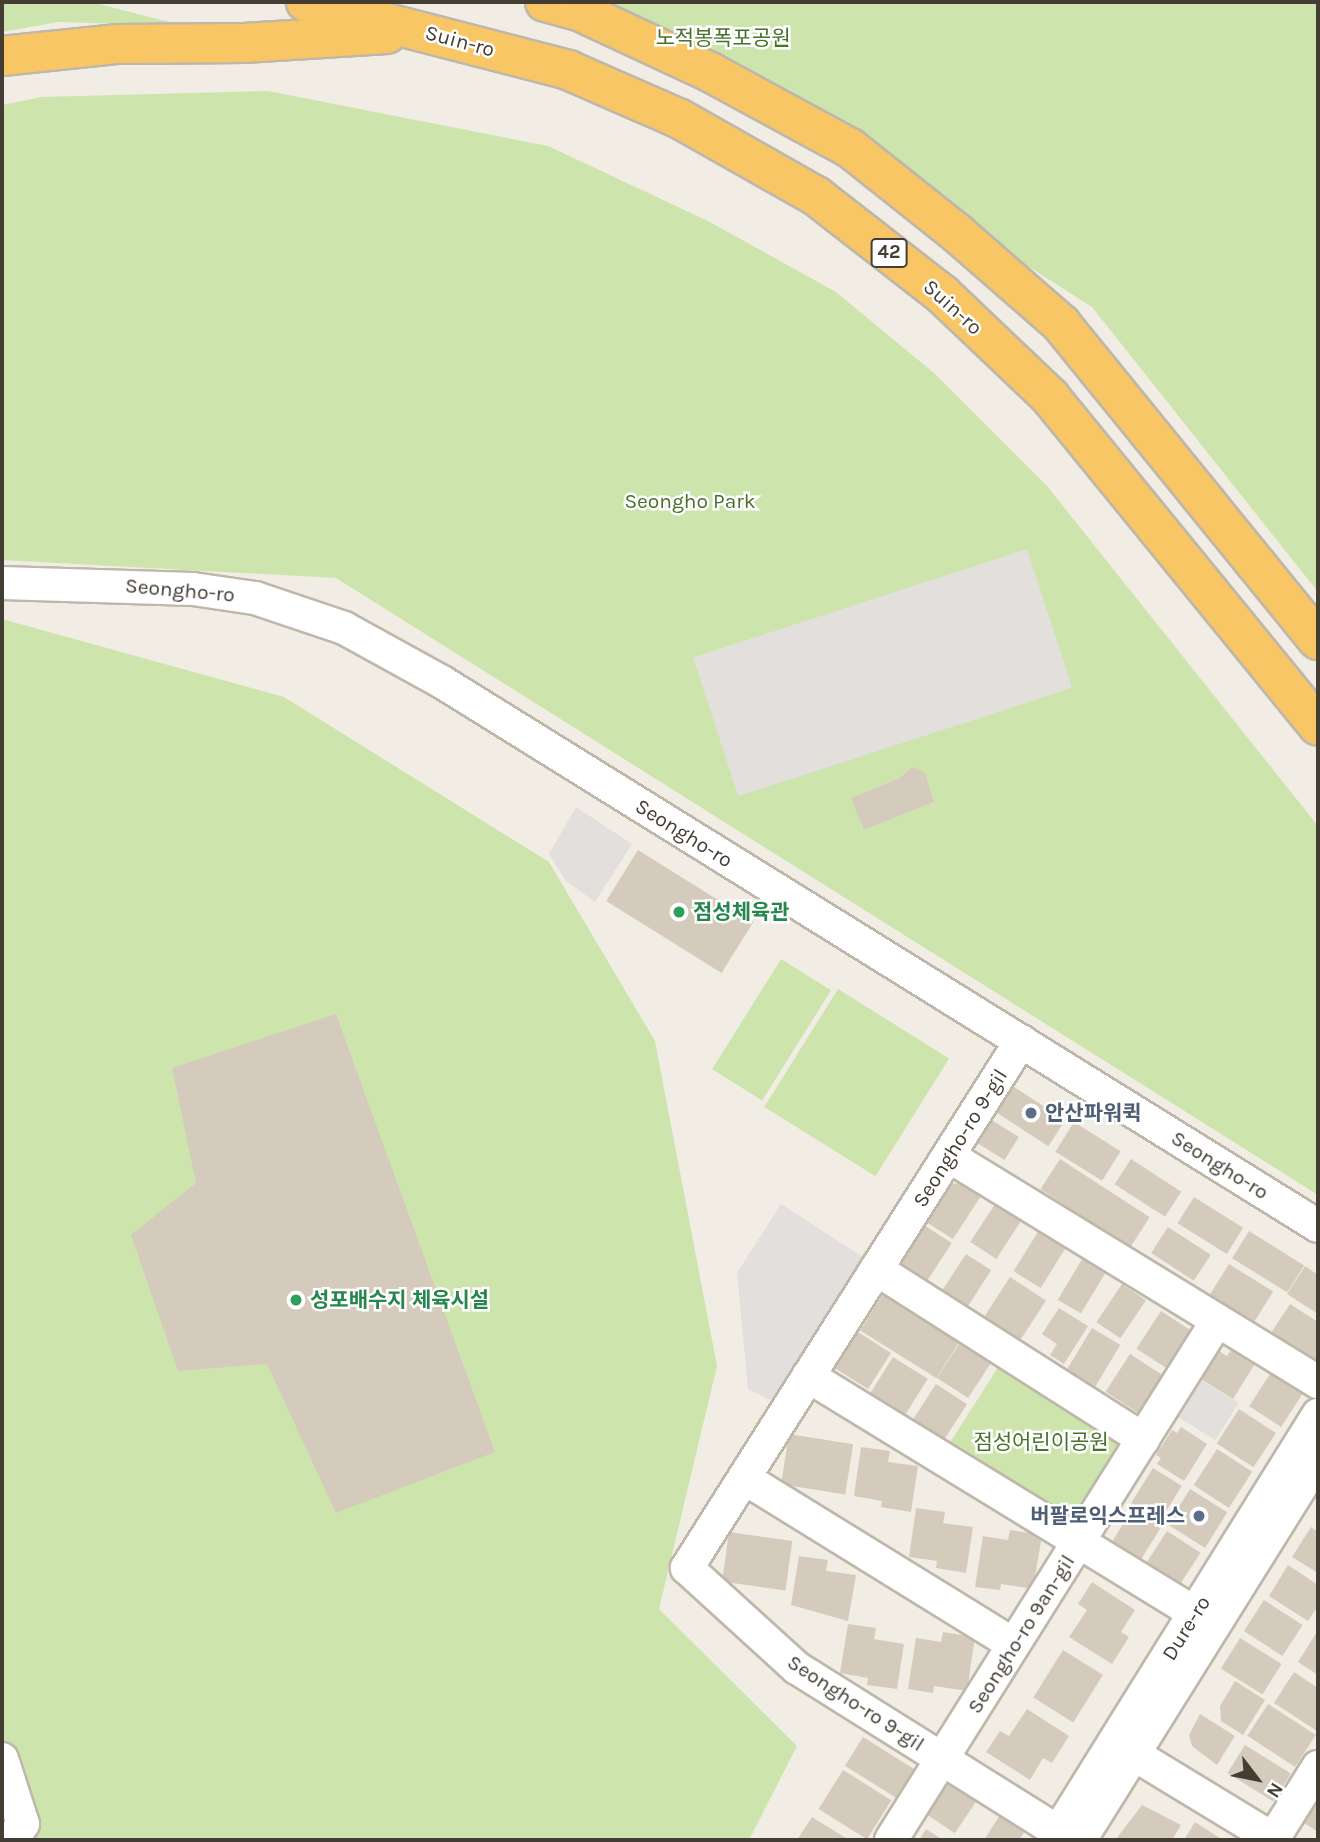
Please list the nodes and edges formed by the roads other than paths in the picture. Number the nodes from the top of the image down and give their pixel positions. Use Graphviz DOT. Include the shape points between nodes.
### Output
graph roads {
  1 [pos="306,2"];
  2 [pos="545,2"];
  3 [pos="425,32"];
  4 [pos="2,56"];
  5 [pos="2,583"];
  6 [pos="1318,640"];
  7 [pos="1318,726"];
  8 [pos="1021,1041"];
  9 [pos="948,1156"];
  10 [pos="1318,1226"];
  11 [pos="876,1269"];
  12 [pos="1217,1321"];
  13 [pos="808,1376"];
  14 [pos="1318,1382"];
  15 [pos="1318,1415"];
  16 [pos="1143,1439"];
  17 [pos="1318,1459"];
  18 [pos="744,1478"];
  19 [pos="1079,1543"];
  20 [pos="1195,1613"];
  21 [pos="1013,1644"];
  22 [pos="1124,1749"];
  23 [pos="2,1759"];
  24 [pos="942,1760"];
  25 [pos="1318,1767"];
  26 [pos="1064,1838"];
  27 [pos="11,1840"];
  28 [pos="891,1840"];
  29 [pos="1274,1840"];
  1 -- 3 [label="highway, Suin-ro / 42"];
  2 -- 6 [label="highway" via="579,11 710,72 850,148 958,234 1061,324"];
  3 -- 4 [label="highway" via="244,43 118,44"];
  3 -- 7 [label="highway, Suin-ro / 42" via="568,69 680,119 816,197 932,286 1050,397"];
  5 -- 8 [label="street, Seongho-ro" via="193,589 255,598 344,628 442,682"];
  8 -- 9 [label="street, Seongho-ro 9-gil"];
  8 -- 10 [label="street, Seongho-ro"];
  9 -- 11 [label="street, Seongho-ro 9-gil"];
  9 -- 12 [label="street"];
  11 -- 13 [label="street, Seongho-ro 9-gil"];
  11 -- 16 [label="street"];
  12 -- 14 [label="street"];
  12 -- 16 [label="street, Seongho-ro 9an-gil"];
  13 -- 18 [label="street, Seongho-ro 9-gil"];
  13 -- 19 [label="street"];
  15 -- 20 [label="street, Dure-ro"];
  16 -- 19 [label="street, Seongho-ro 9an-gil"];
  17 -- 22 [label="street, Dure-ro"];
  18 -- 21 [label="street"];
  18 -- 24 [label="street, Seongho-ro 9-gil" via="687,1568 797,1668"];
  19 -- 20 [label="street"];
  19 -- 21 [label="street, Seongho-ro 9an-gil"];
  20 -- 22 [label="street, Dure-ro"];
  21 -- 24 [label="street, Seongho-ro 9an-gil"];
  22 -- 26 [label="street, Dure-ro"];
  22 -- 29 [label="street"];
  23 -- 27 [label="street" via="23,1824"];
  24 -- 26 [label="street, Seongho-ro 9-gil"];
  24 -- 28 [label="street, Seongho-ro 9an-gil"];
  25 -- 29 [label="street"];
}
